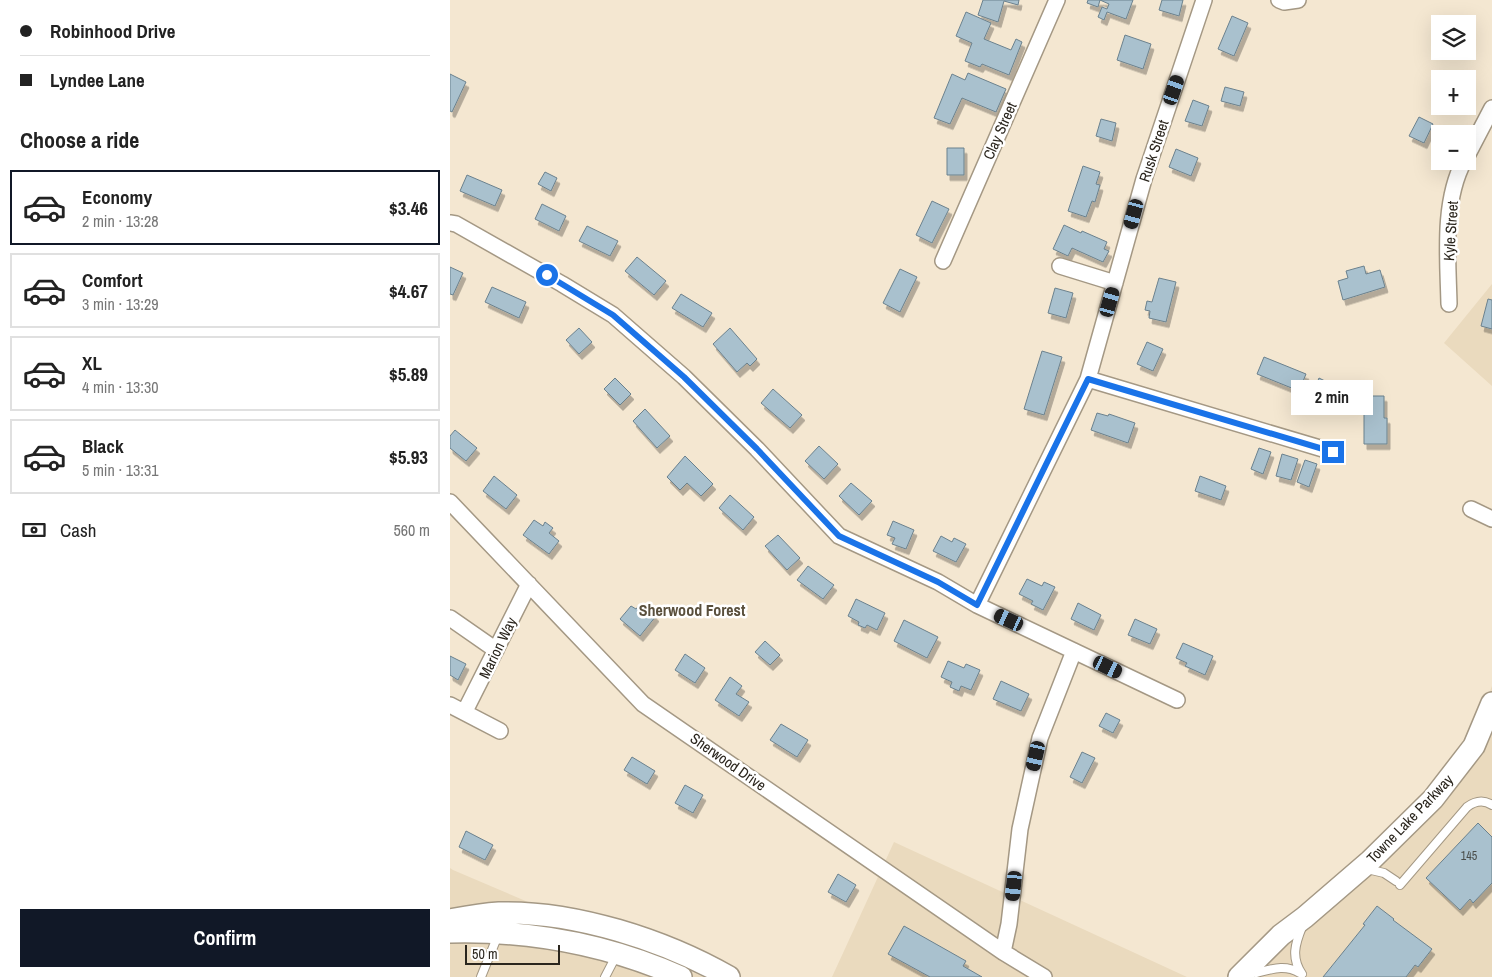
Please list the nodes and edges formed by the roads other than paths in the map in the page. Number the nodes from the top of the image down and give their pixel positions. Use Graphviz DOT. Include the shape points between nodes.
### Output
graph roads {
  1 [pos="1057,0"];
  2 [pos="1204,0"];
  3 [pos="1279,0"];
  4 [pos="1298,0"];
  5 [pos="1492,108"];
  6 [pos="1476,139"];
  7 [pos="1458,170"];
  8 [pos="450,223"];
  9 [pos="943,261"];
  10 [pos="1060,266"];
  11 [pos="1115,283"];
  12 [pos="1449,304"];
  13 [pos="1088,379"];
  14 [pos="1333,452"];
  15 [pos="450,502"];
  16 [pos="1471,509"];
  17 [pos="1492,519"];
  18 [pos="529,584"];
  19 [pos="977,605"];
  20 [pos="450,618"];
  21 [pos="496,650"];
  22 [pos="1074,651"];
  23 [pos="1177,700"];
  24 [pos="1492,703"];
  25 [pos="450,704"];
  26 [pos="465,712"];
  27 [pos="500,731"];
  28 [pos="1492,806"];
  29 [pos="1383,859"];
  30 [pos="1360,870"];
  31 [pos="1388,875"];
  32 [pos="1305,917"];
  33 [pos="450,920"];
  34 [pos="450,932"];
  35 [pos="499,933"];
  36 [pos="1003,952"];
  37 [pos="617,954"];
  38 [pos="1038,976"];
  39 [pos="1249,976"];
  40 [pos="1304,976"];
  41 [pos="481,977"];
  42 [pos="605,977"];
  43 [pos="681,977"];
  44 [pos="729,977"];
  1 -- 9 [label="street, Clay Street"];
  2 -- 11 [label="street, Rusk Street" via="1144,179"];
  3 -- 4 [label="street"];
  5 -- 6 [label="street"];
  7 -- 12 [label="street, Kyle Street" via="1448,228"];
  8 -- 19 [label="street" via="613,315 684,377 839,536 938,582"];
  10 -- 11 [label="street"];
  11 -- 13 [label="street, Rusk Street"];
  13 -- 14 [label="street"];
  13 -- 19 [label="street, Rusk Street"];
  15 -- 18 [label="street, Sherwood Drive"];
  16 -- 17 [label="street"];
  18 -- 21 [label="street, Marion Way"];
  18 -- 36 [label="street, Sherwood Drive" via="643,704"];
  19 -- 22 [label="street"];
  20 -- 21 [label="street"];
  21 -- 26 [label="street, Marion Way"];
  22 -- 23 [label="street"];
  22 -- 36 [label="street" via="1040,738 1020,829"];
  24 -- 29 [label="main road, Towne Lake Parkway" via="1474,746"];
  25 -- 26 [label="street"];
  26 -- 27 [label="street"];
  28 -- 31 [label="lane" via="1481,801 1471,804 1398,883"];
  29 -- 30 [label="main road, Towne Lake Parkway"];
  29 -- 31 [label="lane"];
  30 -- 31 [label="lane"];
  30 -- 32 [label="main road, Towne Lake Parkway"];
  32 -- 39 [label="main road, Towne Lake Parkway" via="1280,936"];
  32 -- 40 [label="lane" via="1294,955"];
  33 -- 44 [label="main road" via="499,913 563,918 656,944"];
  34 -- 35 [label="main road"];
  35 -- 37 [label="main road" via="560,940"];
  35 -- 41 [label="lane"];
  36 -- 38 [label="street, Sherwood Drive"];
  37 -- 42 [label="lane"];
  37 -- 43 [label="main road"];
  39 -- 40 [label="lane" via="1287,967"];
}
